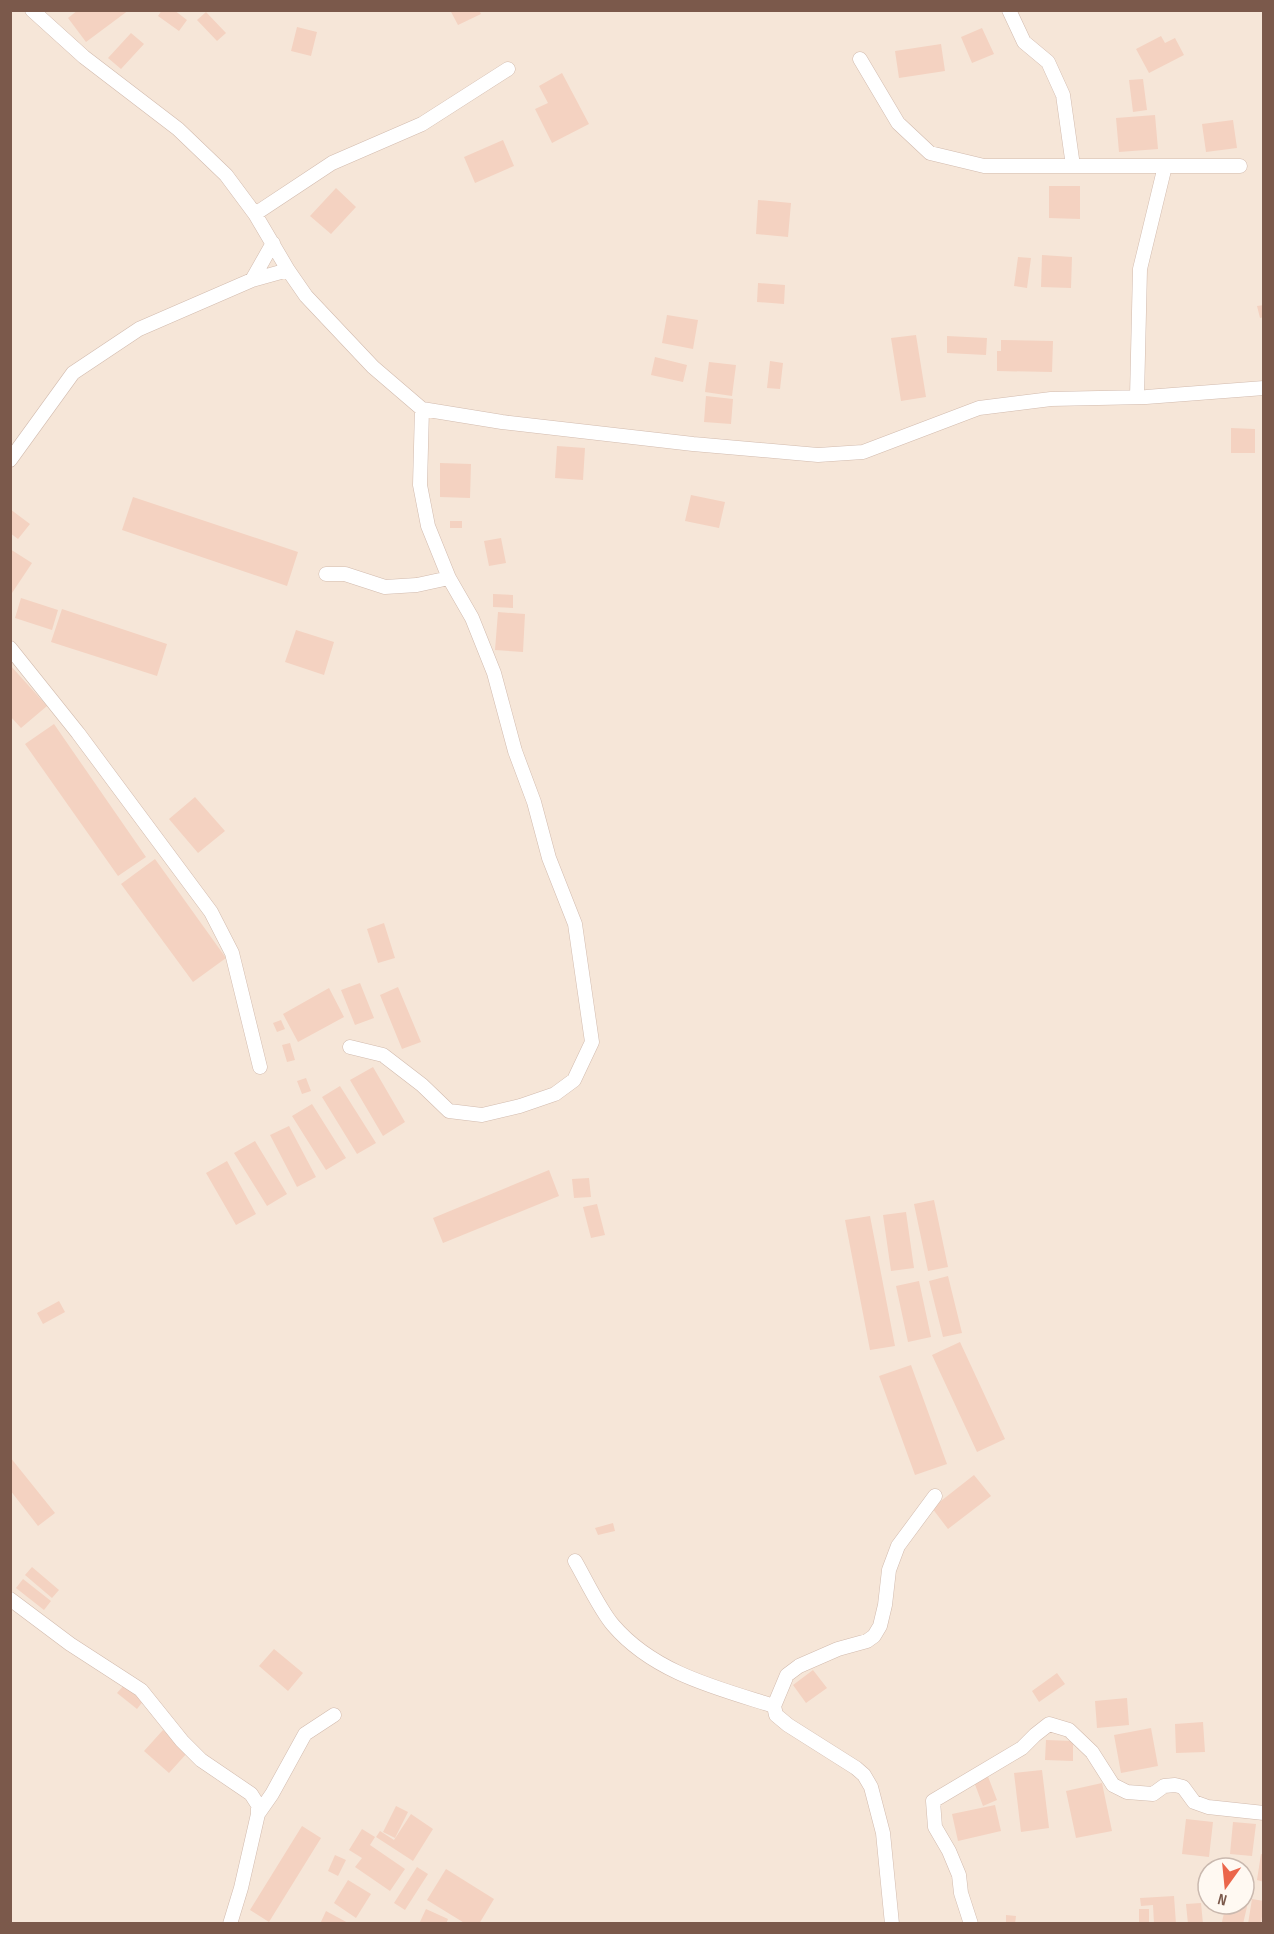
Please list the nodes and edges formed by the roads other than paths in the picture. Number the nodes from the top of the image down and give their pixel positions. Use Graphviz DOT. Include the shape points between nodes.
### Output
graph roads {
  1 [pos="32,10"];
  2 [pos="1009,10"];
  3 [pos="860,59"];
  4 [pos="508,69"];
  5 [pos="1073,166"];
  6 [pos="1165,166"];
  7 [pos="1240,166"];
  8 [pos="255,214"];
  9 [pos="273,243"];
  10 [pos="288,270"];
  11 [pos="252,280"];
  12 [pos="1263,388"];
  13 [pos="1137,397"];
  14 [pos="422,409"];
  15 [pos="10,460"];
  16 [pos="326,574"];
  17 [pos="448,578"];
  18 [pos="10,648"];
  19 [pos="350,1047"];
  20 [pos="260,1067"];
  21 [pos="935,1496"];
  22 [pos="575,1562"];
  23 [pos="10,1599"];
  24 [pos="774,1706"];
  25 [pos="334,1715"];
  26 [pos="1263,1813"];
  27 [pos="258,1814"];
  28 [pos="230,1923"];
  29 [pos="892,1923"];
  30 [pos="971,1923"];
  1 -- 8 [label="street" via="84,57 178,129 226,175"];
  2 -- 5 [label="street" via="1024,42 1048,62 1063,95"];
  3 -- 5 [label="street" via="898,123 930,153 984,166"];
  4 -- 8 [label="street" via="422,124 332,163"];
  5 -- 6 [label="street"];
  6 -- 7 [label="street"];
  6 -- 13 [label="street" via="1140,269"];
  8 -- 9 [label="street"];
  9 -- 10 [label="street"];
  9 -- 11 [label="street"];
  10 -- 11 [label="street"];
  10 -- 14 [label="street" via="306,296 373,367"];
  11 -- 15 [label="street" via="139,330 73,373"];
  12 -- 13 [label="street"];
  13 -- 14 [label="street" via="1052,399 979,408 863,452 818,455 502,422"];
  14 -- 17 [label="street" via="420,485 428,526"];
  16 -- 17 [label="street" via="345,574 385,587"];
  17 -- 19 [label="street" via="472,618 495,673 549,858 575,924 592,1041 574,1080 555,1094 482,1115 449,1111 383,1055"];
  18 -- 20 [label="street" via="211,912 232,952"];
  21 -- 24 [label="street" via="898,1546 889,1570 880,1626 874,1636 799,1666 787,1675"];
  22 -- 24 [label="street" via="612,1624 640,1652 692,1680"];
  23 -- 27 [label="street" via="141,1690 201,1760 251,1794"];
  24 -- 29 [label="street" via="776,1715 856,1768 871,1787 883,1833"];
  25 -- 27 [label="street" via="305,1734"];
  26 -- 30 [label="street" via="1208,1807 1194,1802 1183,1787 1175,1785 1164,1786 1153,1794 1127,1792 1113,1785 1092,1752 1069,1730 1049,1724 1022,1748 933,1801 935,1827 959,1875"];
  27 -- 28 [label="street"];
}
